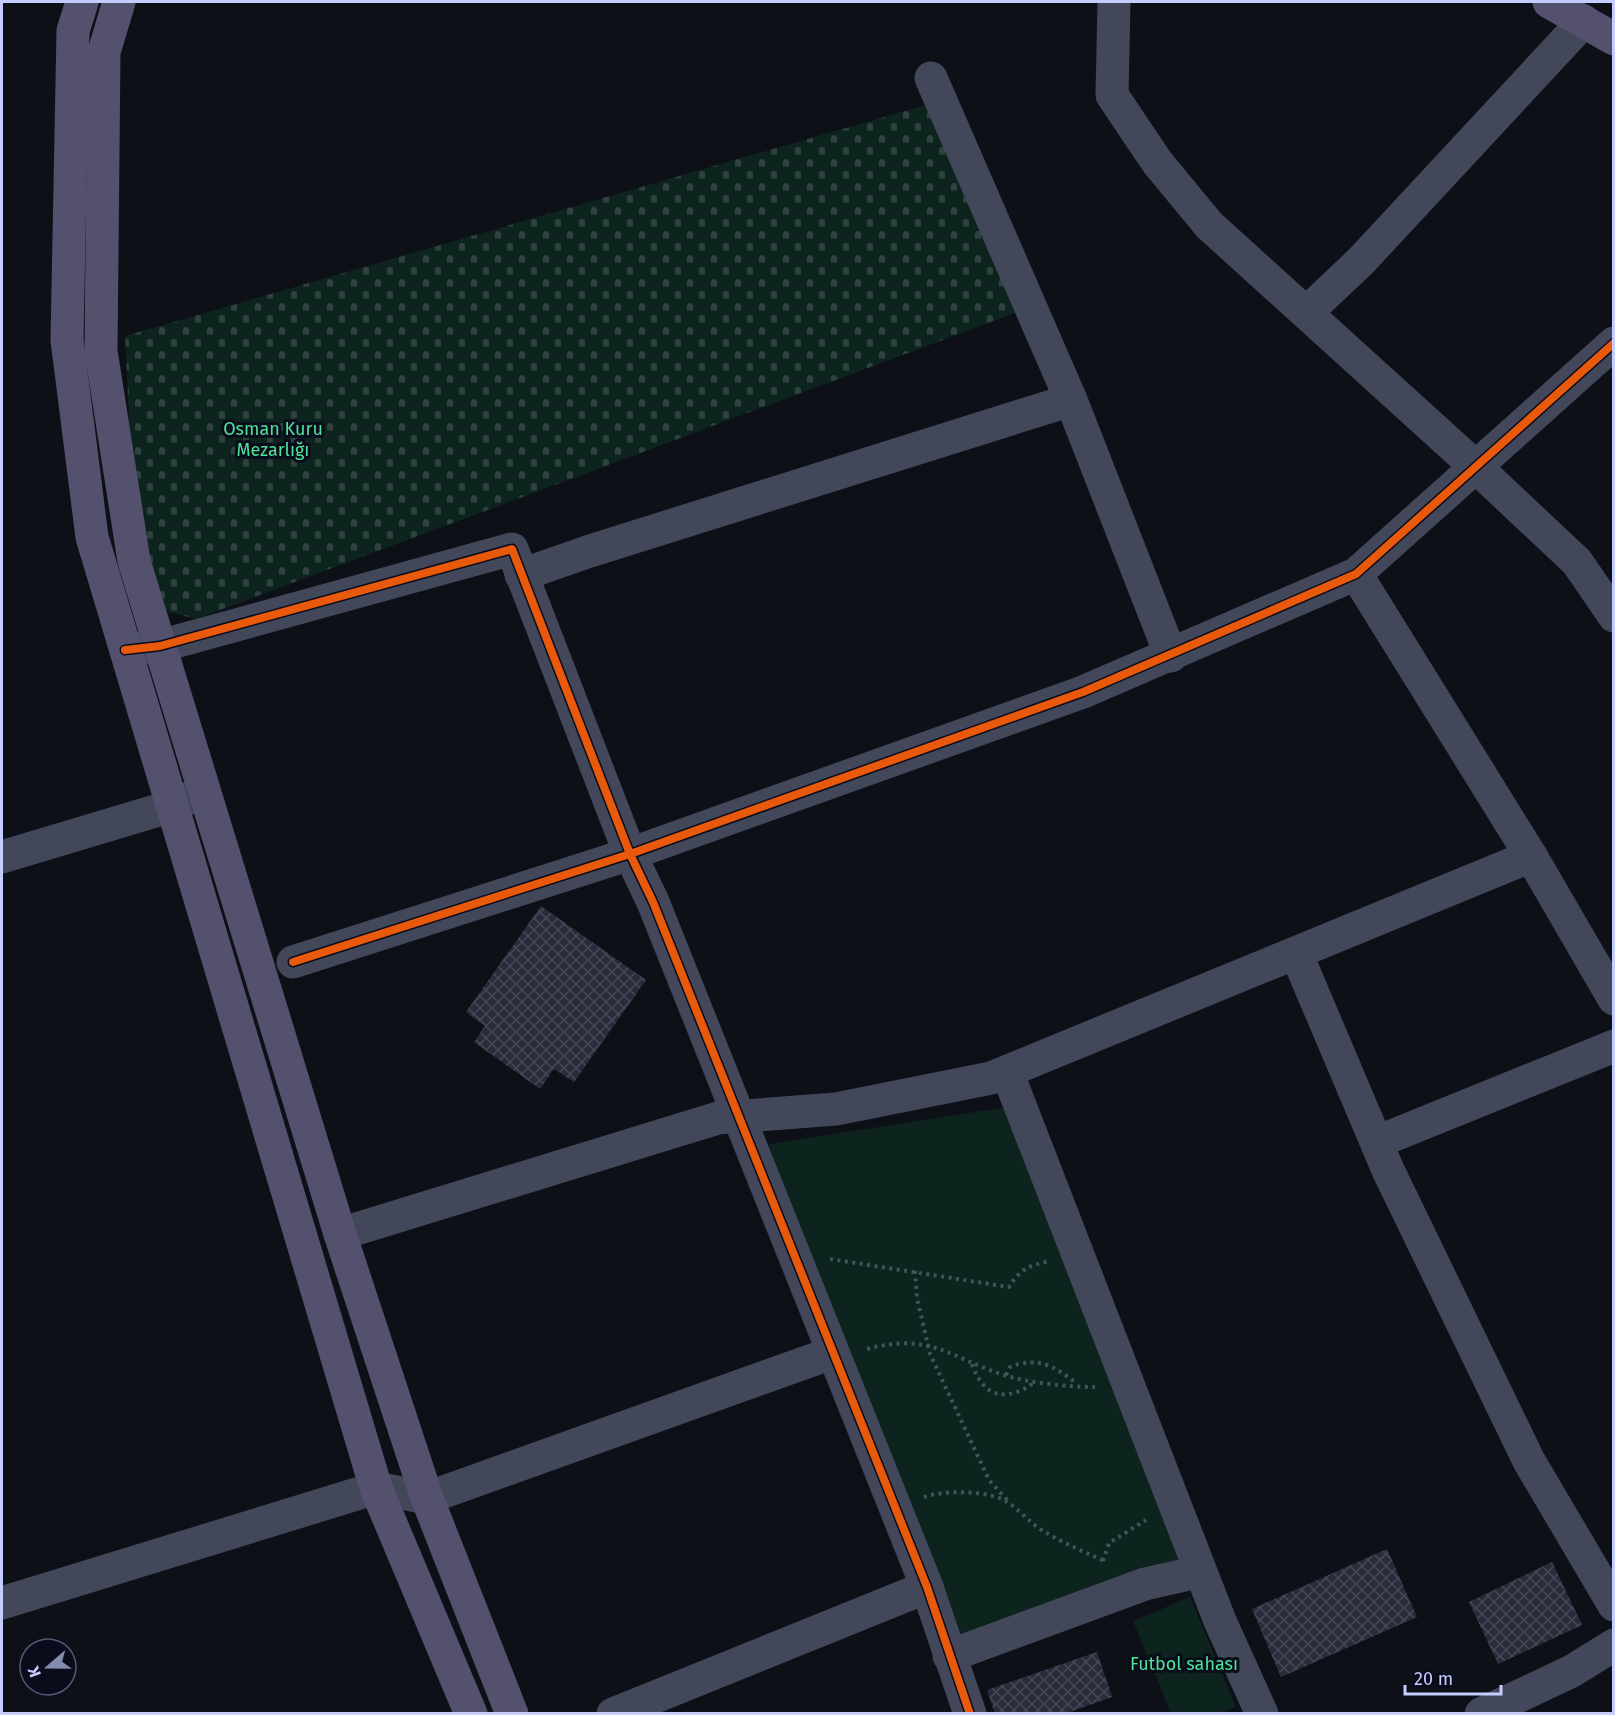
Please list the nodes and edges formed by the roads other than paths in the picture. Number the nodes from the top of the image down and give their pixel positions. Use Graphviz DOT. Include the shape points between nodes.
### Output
graph roads {
  1 [pos="82,2"];
  2 [pos="117,2"];
  3 [pos="1114,2"];
  4 [pos="1549,2"];
  5 [pos="1584,21"];
  6 [pos="1614,39"];
  7 [pos="931,78"];
  8 [pos="1306,313"];
  9 [pos="1614,343"];
  10 [pos="1071,400"];
  11 [pos="1477,468"];
  12 [pos="1356,574"];
  13 [pos="521,575"];
  14 [pos="1614,616"];
  15 [pos="160,646"];
  16 [pos="125,650"];
  17 [pos="1171,656"];
  18 [pos="204,791"];
  19 [pos="172,806"];
  20 [pos="630,854"];
  21 [pos="1531,856"];
  22 [pos="2,857"];
  23 [pos="1296,953"];
  24 [pos="293,962"];
  25 [pos="1614,999"];
  26 [pos="1614,1046"];
  27 [pos="1007,1072"];
  28 [pos="738,1116"];
  29 [pos="1377,1142"];
  30 [pos="340,1234"];
  31 [pos="834,1357"];
  32 [pos="376,1488"];
  33 [pos="427,1498"];
  34 [pos="1198,1566"];
  35 [pos="927,1587"];
  36 [pos="2,1603"];
  37 [pos="1614,1605"];
  38 [pos="1614,1645"];
  39 [pos="949,1656"];
  40 [pos="471,1713"];
  41 [pos="512,1713"];
  42 [pos="613,1713"];
  43 [pos="970,1713"];
  44 [pos="1262,1713"];
  45 [pos="1481,1713"];
  1 -- 16 [label="main road" via="73,31 67,340 92,537"];
  2 -- 15 [label="main road" via="104,52 101,351 134,561"];
  3 -- 8 [label="street" via="1112,95 1157,162 1209,225"];
  4 -- 5 [label="main road"];
  5 -- 6 [label="main road"];
  5 -- 8 [label="street" via="1361,261"];
  7 -- 10 [label="street"];
  8 -- 11 [label="street"];
  9 -- 11 [label="street"];
  10 -- 13 [label="street"];
  10 -- 17 [label="street"];
  11 -- 12 [label="street"];
  11 -- 14 [label="street" via="1577,562"];
  12 -- 17 [label="street"];
  12 -- 21 [label="street"];
  13 -- 15 [label="street" via="512,549"];
  13 -- 20 [label="street"];
  15 -- 16 [label="street"];
  15 -- 18 [label="main road"];
  16 -- 19 [label="main road"];
  17 -- 20 [label="street" via="1083,692"];
  18 -- 19 [label="street"];
  18 -- 30 [label="main road"];
  19 -- 22 [label="street"];
  19 -- 32 [label="main road"];
  20 -- 24 [label="street"];
  20 -- 28 [label="street"];
  21 -- 23 [label="street"];
  21 -- 25 [label="street"];
  23 -- 27 [label="street"];
  23 -- 29 [label="street"];
  26 -- 29 [label="street"];
  27 -- 28 [label="street" via="836,1109"];
  27 -- 34 [label="street"];
  28 -- 30 [label="street" via="718,1118"];
  28 -- 31 [label="street"];
  29 -- 37 [label="street" via="1528,1461"];
  30 -- 33 [label="main road"];
  31 -- 33 [label="street"];
  31 -- 35 [label="street"];
  32 -- 33 [label="street"];
  32 -- 36 [label="street"];
  32 -- 40 [label="main road"];
  33 -- 41 [label="main road"];
  34 -- 39 [label="street" via="1198,1572 1145,1584"];
  34 -- 44 [label="street"];
  35 -- 39 [label="street"];
  35 -- 42 [label="street"];
  38 -- 45 [label="street" via="1572,1671"];
  39 -- 43 [label="street"];
}
